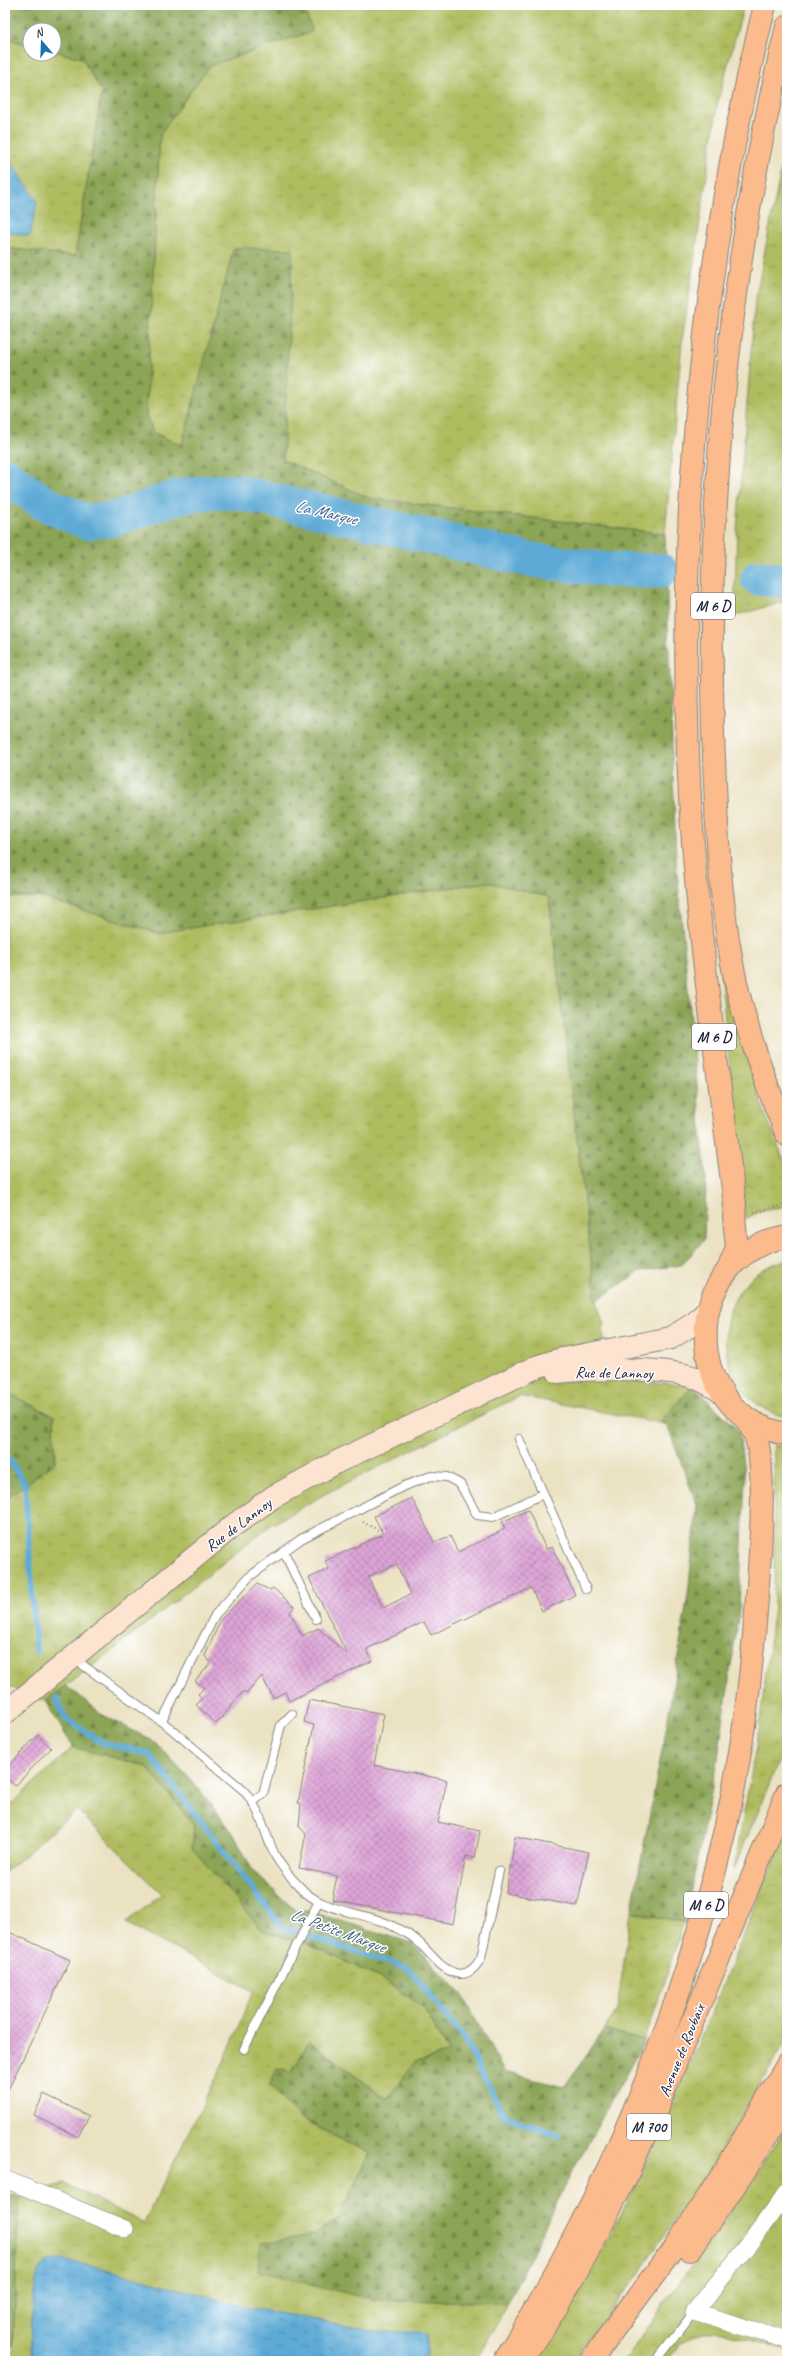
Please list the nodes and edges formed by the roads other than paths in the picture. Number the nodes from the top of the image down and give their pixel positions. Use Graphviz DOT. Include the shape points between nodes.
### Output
graph roads {
  1 [pos="765,5"];
  2 [pos="787,27"];
  3 [pos="787,1135"];
  4 [pos="787,1237"];
  5 [pos="727,1272"];
  6 [pos="708,1310"];
  7 [pos="502,1384"];
  8 [pos="722,1393"];
  9 [pos="742,1414"];
  10 [pos="787,1434"];
  11 [pos="519,1440"];
  12 [pos="543,1494"];
  13 [pos="284,1552"];
  14 [pos="586,1590"];
  15 [pos="316,1620"];
  16 [pos="72,1657"];
  17 [pos="5,1713"];
  18 [pos="292,1714"];
  19 [pos="162,1722"];
  20 [pos="787,1793"];
  21 [pos="254,1801"];
  22 [pos="499,1871"];
  23 [pos="318,1902"];
  24 [pos="244,2049"];
  25 [pos="787,2065"];
  26 [pos="787,2103"];
  27 [pos="5,2179"];
  28 [pos="787,2192"];
  29 [pos="125,2229"];
  30 [pos="694,2312"];
  31 [pos="787,2340"];
  32 [pos="504,2361"];
  33 [pos="522,2361"];
  34 [pos="591,2361"];
  35 [pos="656,2361"];
  1 -- 5 [label="highway, M 6 D" via="740,113 708,317 693,460 688,551 688,752 694,849 703,951 735,1205 737,1248"];
  2 -- 3 [label="highway, M 6 D" via="755,177 728,356 714,551 712,690 719,862 732,963 745,1020"];
  4 -- 5 [label="highway" via="757,1247"];
  5 -- 6 [label="highway"];
  6 -- 7 [label="main road, Rue de Lannoy" via="684,1331 671,1338 558,1360 536,1367"];
  6 -- 8 [label="highway" via="704,1339 706,1353 715,1381"];
  7 -- 8 [label="main road, Rue de Lannoy" via="521,1378 571,1370 627,1370 680,1374 708,1383"];
  7 -- 16 [label="main road, Rue de Lannoy" via="339,1461 273,1497 234,1525"];
  8 -- 9 [label="highway"];
  9 -- 10 [label="highway" via="767,1428"];
  9 -- 32 [label="highway, M 6 D" via="755,1435 760,1456 758,1585 741,1748 711,1886 649,2072 611,2162 553,2281"];
  11 -- 12 [label="lane"];
  12 -- 13 [label="lane" via="493,1517 477,1514 460,1484 447,1477 431,1476 351,1512 301,1539"];
  12 -- 14 [label="lane"];
  13 -- 15 [label="lane"];
  13 -- 19 [label="lane" via="249,1577 216,1615"];
  16 -- 17 [label="main road, Rue de Lannoy"];
  16 -- 19 [label="lane"];
  18 -- 21 [label="lane" via="281,1725 263,1794"];
  19 -- 21 [label="lane"];
  20 -- 33 [label="highway, Avenue de Roubaix / M 700" via="626,2177 571,2282"];
  21 -- 23 [label="lane" via="277,1858 298,1886"];
  22 -- 23 [label="lane" via="481,1958 476,1968 467,1973 456,1974 447,1969 412,1936 383,1922"];
  23 -- 24 [label="lane"];
  25 -- 34 [label="highway" via="724,2172 681,2238"];
  26 -- 34 [label="highway" via="742,2175 691,2248 627,2325"];
  27 -- 29 [label="street"];
  28 -- 30 [label="street"];
  30 -- 31 [label="street"];
  30 -- 35 [label="lane"];
}
